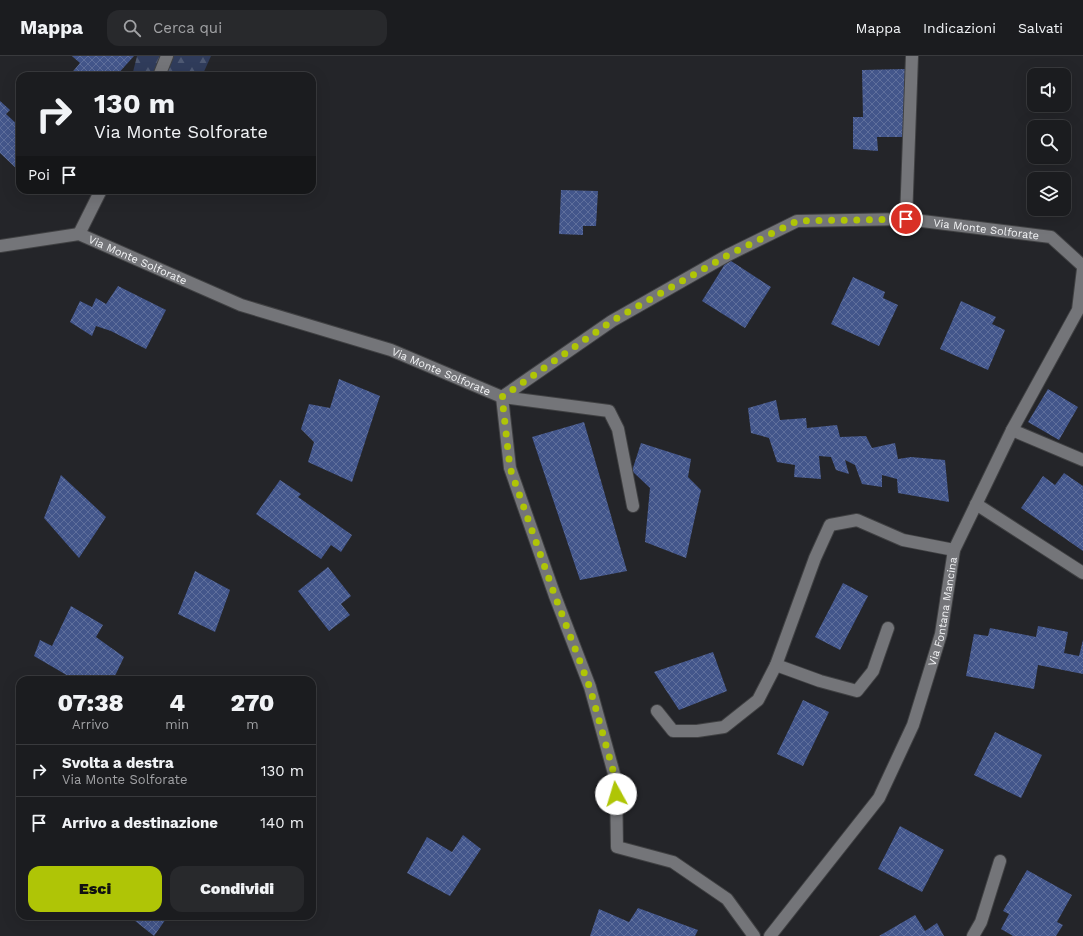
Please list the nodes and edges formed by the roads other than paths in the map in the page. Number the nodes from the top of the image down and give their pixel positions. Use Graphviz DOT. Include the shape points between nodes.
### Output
graph roads {
  1 [pos="167,56"];
  2 [pos="912,56"];
  3 [pos="161,72"];
  4 [pos="99,194"];
  5 [pos="906,219"];
  6 [pos="79,234"];
  7 [pos="0,246"];
  8 [pos="1083,268"];
  9 [pos="502,397"];
  10 [pos="1012,430"];
  11 [pos="1083,460"];
  12 [pos="976,504"];
  13 [pos="633,506"];
  14 [pos="954,550"];
  15 [pos="1083,573"];
  16 [pos="888,628"];
  17 [pos="776,665"];
  18 [pos="657,711"];
  19 [pos="1000,861"];
  20 [pos="754,936"];
  21 [pos="770,936"];
  22 [pos="973,936"];
  1 -- 3 [label="street"];
  2 -- 5 [label="street"];
  4 -- 6 [label="street"];
  5 -- 8 [label="street, Via Monte Solforate" via="1051,237"];
  5 -- 9 [label="street, Via Monte Solforate" via="797,221 728,255 612,321"];
  6 -- 7 [label="street, Via Monte Solforate"];
  6 -- 9 [label="street, Via Monte Solforate" via="241,305 391,350"];
  8 -- 10 [label="street, Via Fontana Mancina" via="1078,310"];
  9 -- 13 [label="street" via="609,411 618,429"];
  9 -- 20 [label="street" via="510,468 590,688 616,781 617,846 673,862 727,899"];
  10 -- 11 [label="street"];
  10 -- 12 [label="street, Via Fontana Mancina"];
  12 -- 14 [label="street, Via Fontana Mancina"];
  12 -- 15 [label="street"];
  14 -- 17 [label="street" via="903,540 857,520 830,525 815,558"];
  14 -- 21 [label="street, Via Fontana Mancina" via="941,634 913,725 879,798"];
  16 -- 17 [label="street" via="873,671 857,691 820,682"];
  17 -- 18 [label="street" via="758,700 724,727 673,731"];
  19 -- 22 [label="street" via="981,922"];
}
